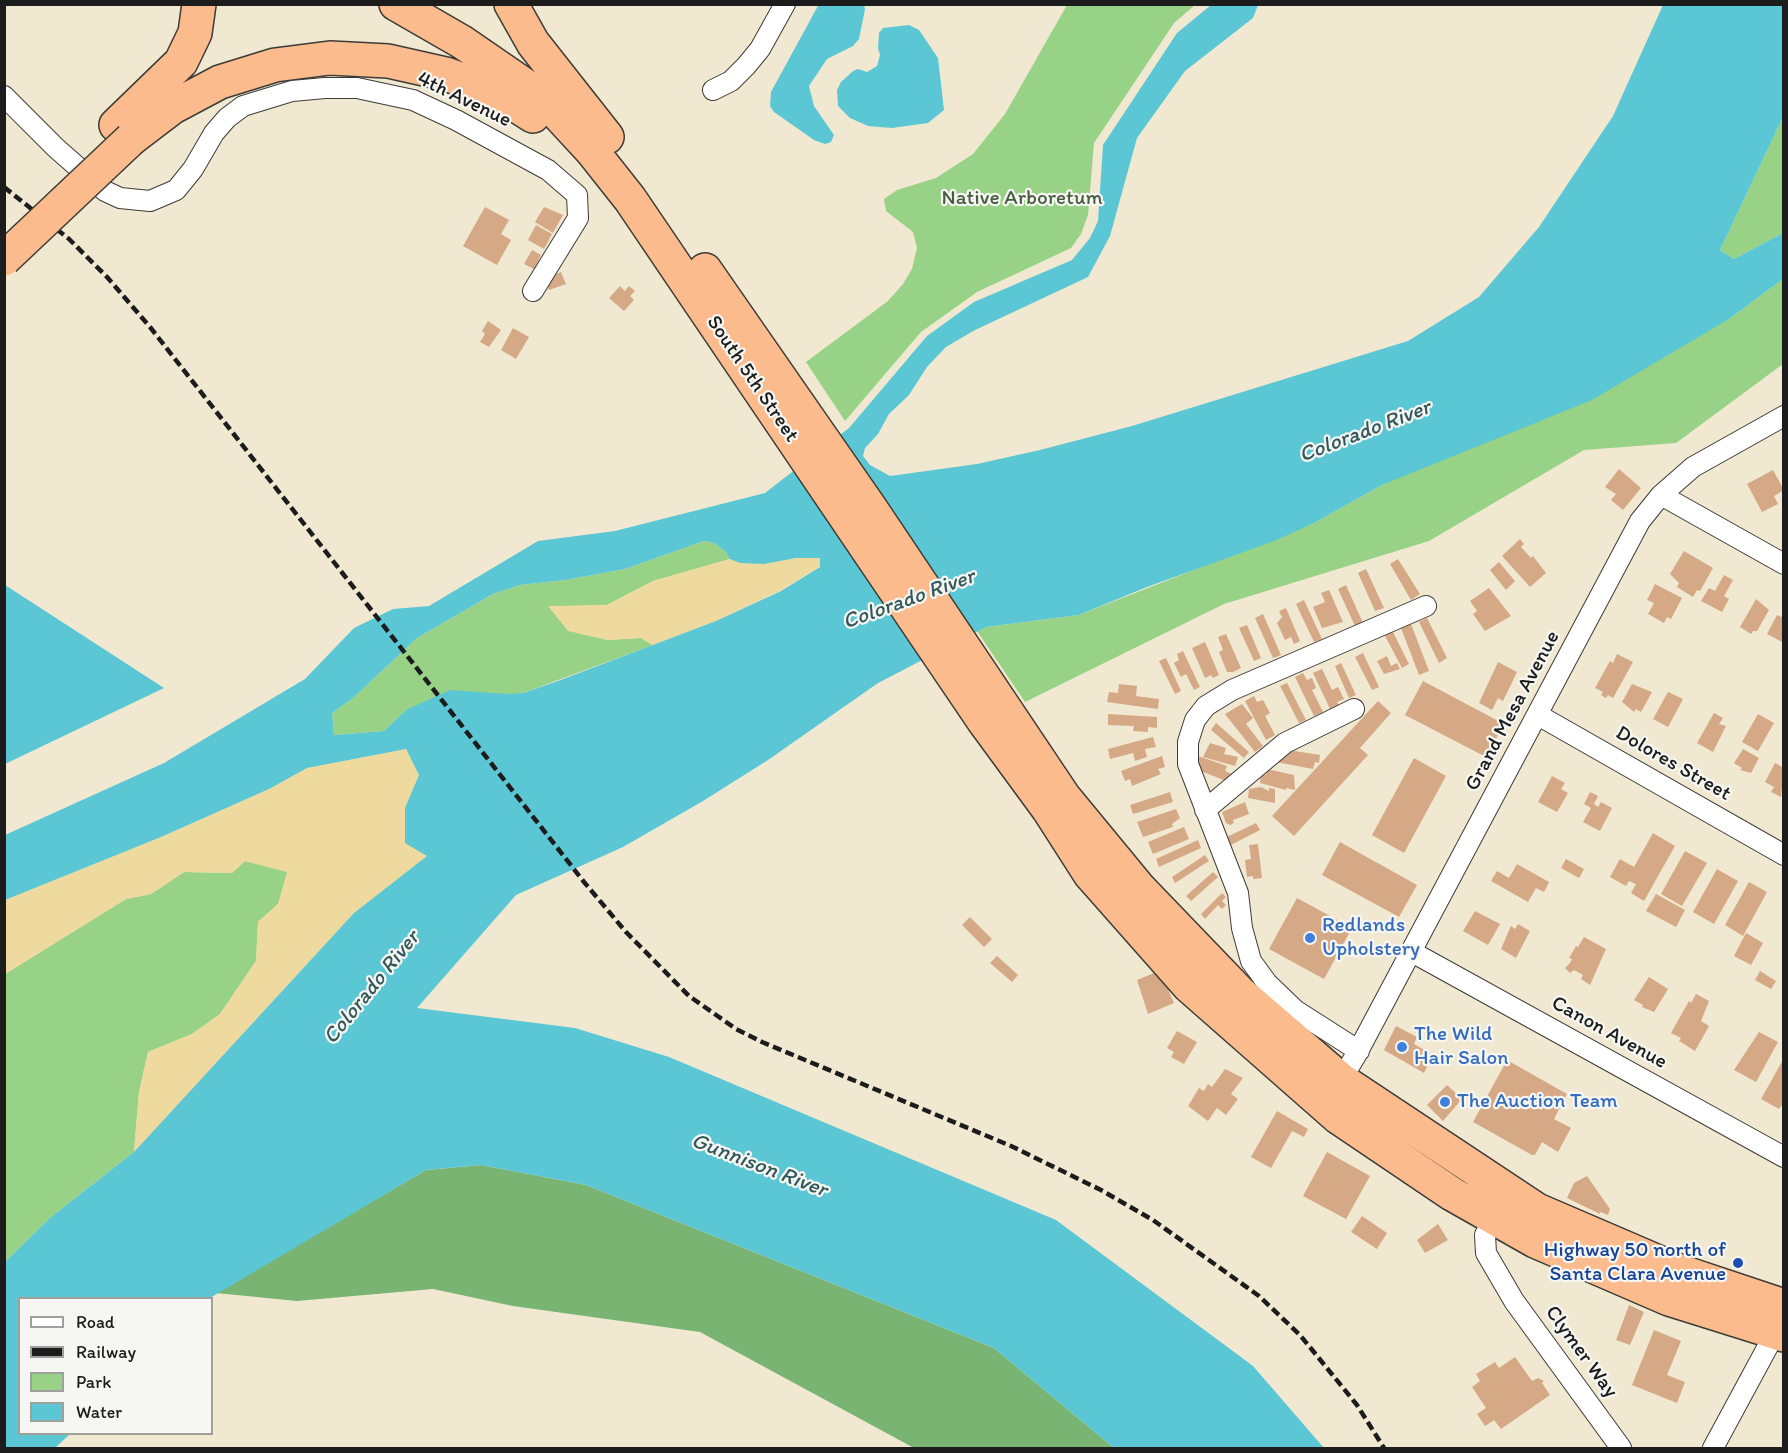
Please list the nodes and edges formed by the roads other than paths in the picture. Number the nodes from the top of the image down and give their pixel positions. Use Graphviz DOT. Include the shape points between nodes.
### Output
graph roads {
  1 [pos="199,4"];
  2 [pos="396,4"];
  3 [pos="440,4"];
  4 [pos="511,4"];
  5 [pos="785,4"];
  6 [pos="713,90"];
  7 [pos="4,96"];
  8 [pos="124,132"];
  9 [pos="607,137"];
  10 [pos="630,199"];
  11 [pos="4,233"];
  12 [pos="4,260"];
  13 [pos="706,290"];
  14 [pos="533,291"];
  15 [pos="1784,416"];
  16 [pos="1661,495"];
  17 [pos="1784,564"];
  18 [pos="1425,606"];
  19 [pos="1354,709"];
  20 [pos="1538,715"];
  21 [pos="1057,803"];
  22 [pos="1204,810"];
  23 [pos="1784,855"];
  24 [pos="1090,874"];
  25 [pos="1412,952"];
  26 [pos="1359,1051"];
  27 [pos="1341,1080"];
  28 [pos="1338,1117"];
  29 [pos="1784,1157"];
  30 [pos="1494,1218"];
  31 [pos="1536,1225"];
  32 [pos="1782,1320"];
  33 [pos="1621,1449"];
  34 [pos="1713,1449"];
  1 -- 8 [label="highway" via="195,33 181,62"];
  2 -- 10 [label="highway, South 5th Street" via="462,42 525,86 555,111"];
  3 -- 9 [label="highway, South 5th Street" via="501,42 565,93"];
  4 -- 9 [label="highway" via="533,43"];
  5 -- 6 [label="street" via="746,66 731,81"];
  7 -- 14 [label="street, 4th Avenue" via="105,191 120,198 150,201 176,190 214,133 243,106 292,91 324,88 357,88 413,100 548,170 577,195 578,218"];
  8 -- 10 [label="highway" via="152,122 197,93 274,65 330,58 388,61 446,74 495,92 544,123"];
  8 -- 11 [label="highway"];
  8 -- 12 [label="highway, bridge"];
  9 -- 13 [label="highway, South 5th Street" via="672,221"];
  10 -- 13 [label="highway, South 5th Street"];
  13 -- 21 [label="highway, South 5th Street" via="871,509 992,713"];
  15 -- 16 [label="street, Grand Mesa Avenue" via="1693,467"];
  16 -- 17 [label="street"];
  16 -- 20 [label="street, Grand Mesa Avenue" via="1640,521"];
  18 -- 22 [label="street" via="1232,690 1206,706 1195,720 1188,742 1188,764"];
  19 -- 22 [label="street" via="1285,743"];
  20 -- 23 [label="street, Dolores Street"];
  20 -- 25 [label="street, Grand Mesa Avenue"];
  21 -- 24 [label="highway"];
  21 -- 27 [label="highway" via="1240,993"];
  22 -- 26 [label="street" via="1238,893 1251,961 1295,1010"];
  24 -- 27 [label="highway" via="1127,898 1191,970 1300,1071"];
  24 -- 28 [label="highway" via="1189,986"];
  25 -- 26 [label="street, Grand Mesa Avenue"];
  25 -- 29 [label="street, Canon Avenue"];
  26 -- 27 [label="street, Grand Mesa Avenue"];
  27 -- 31 [label="highway"];
  28 -- 30 [label="highway"];
  28 -- 31 [label="highway" via="1363,1117 1448,1174"];
  30 -- 31 [label="highway"];
  30 -- 33 [label="street, Clymer Way" via="1485,1235 1486,1252 1514,1301"];
  31 -- 32 [label="highway" via="1669,1299"];
  32 -- 34 [label="street"];
}
